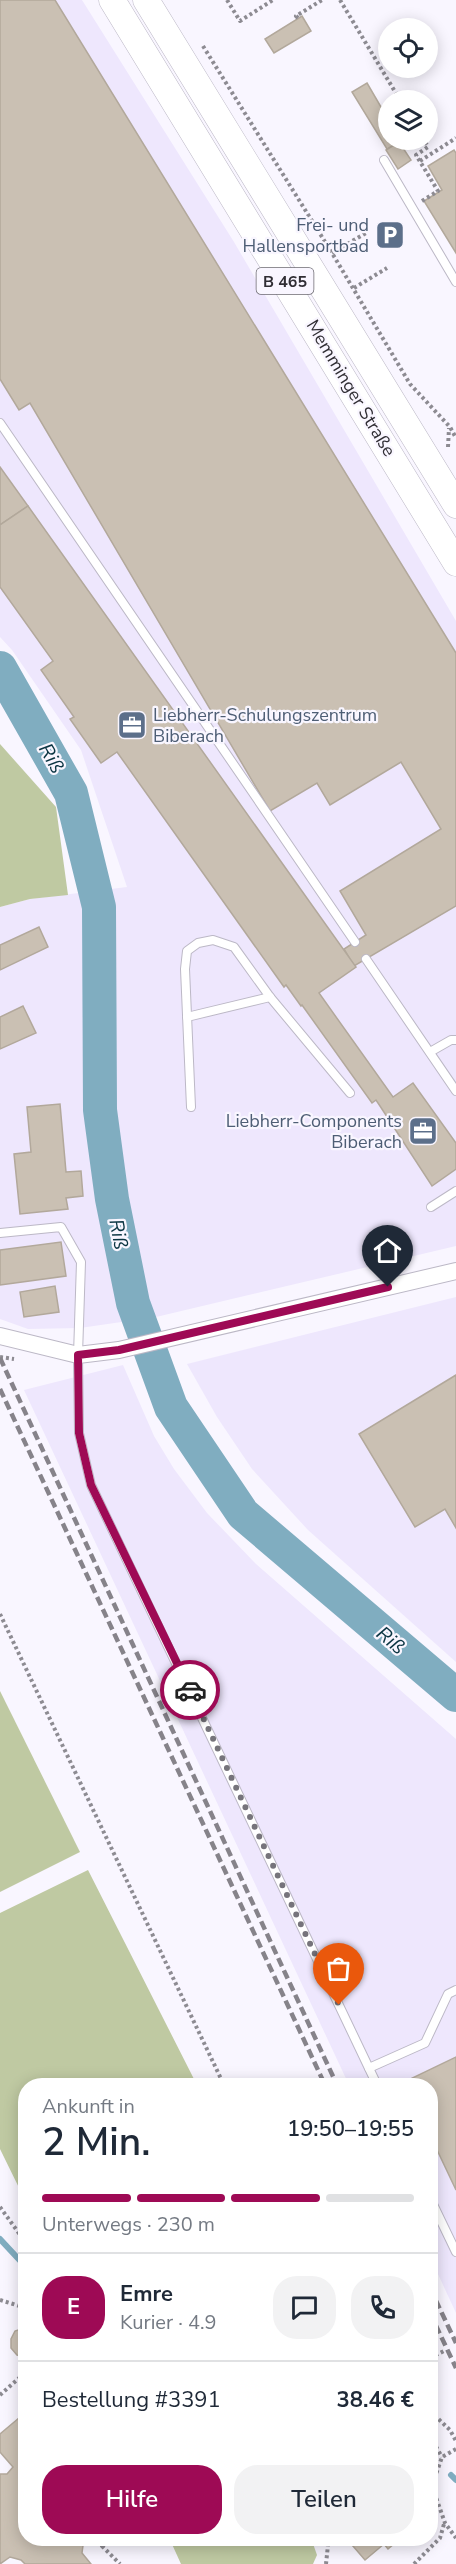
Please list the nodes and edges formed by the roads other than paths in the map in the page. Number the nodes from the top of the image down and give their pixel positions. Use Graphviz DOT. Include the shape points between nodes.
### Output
graph roads {
  1 [pos="112,0"];
  2 [pos="146,0"];
  3 [pos="384,160"];
  4 [pos="456,282"];
  5 [pos="0,423"];
  6 [pos="456,505"];
  7 [pos="456,563"];
  8 [pos="355,942"];
  9 [pos="366,959"];
  10 [pos="270,998"];
  11 [pos="187,1017"];
  12 [pos="456,1040"];
  13 [pos="430,1052"];
  14 [pos="456,1091"];
  15 [pos="350,1093"];
  16 [pos="191,1107"];
  17 [pos="456,1191"];
  18 [pos="431,1208"];
  19 [pos="0,1233"];
  20 [pos="456,1271"];
  21 [pos="0,1336"];
  22 [pos="78,1355"];
  23 [pos="456,1990"];
  24 [pos="369,2068"];
  25 [pos="374,2078"];
  26 [pos="438,2215"];
  27 [pos="456,2252"];
  1 -- 7 [label="main road, Memminger Straße / B 465"];
  2 -- 6 [label="main road, Memminger Straße / B 465"];
  3 -- 4 [label="lane"];
  5 -- 8 [label="lane"];
  9 -- 13 [label="lane"];
  10 -- 11 [label="lane"];
  10 -- 11 [label="lane" via="234,947 213,940 198,943 187,951"];
  10 -- 15 [label="lane"];
  11 -- 16 [label="lane"];
  12 -- 13 [label="lane"];
  13 -- 14 [label="lane"];
  17 -- 18 [label="lane"];
  19 -- 22 [label="lane" via="61,1227 81,1262"];
  20 -- 22 [label="street" via="119,1350"];
  21 -- 22 [label="street"];
  22 -- 24 [label="lane" via="79,1433 91,1485"];
  23 -- 24 [label="lane" via="448,1994 425,2043"];
  24 -- 25 [label="lane"];
  26 -- 27 [label="lane"];
}
